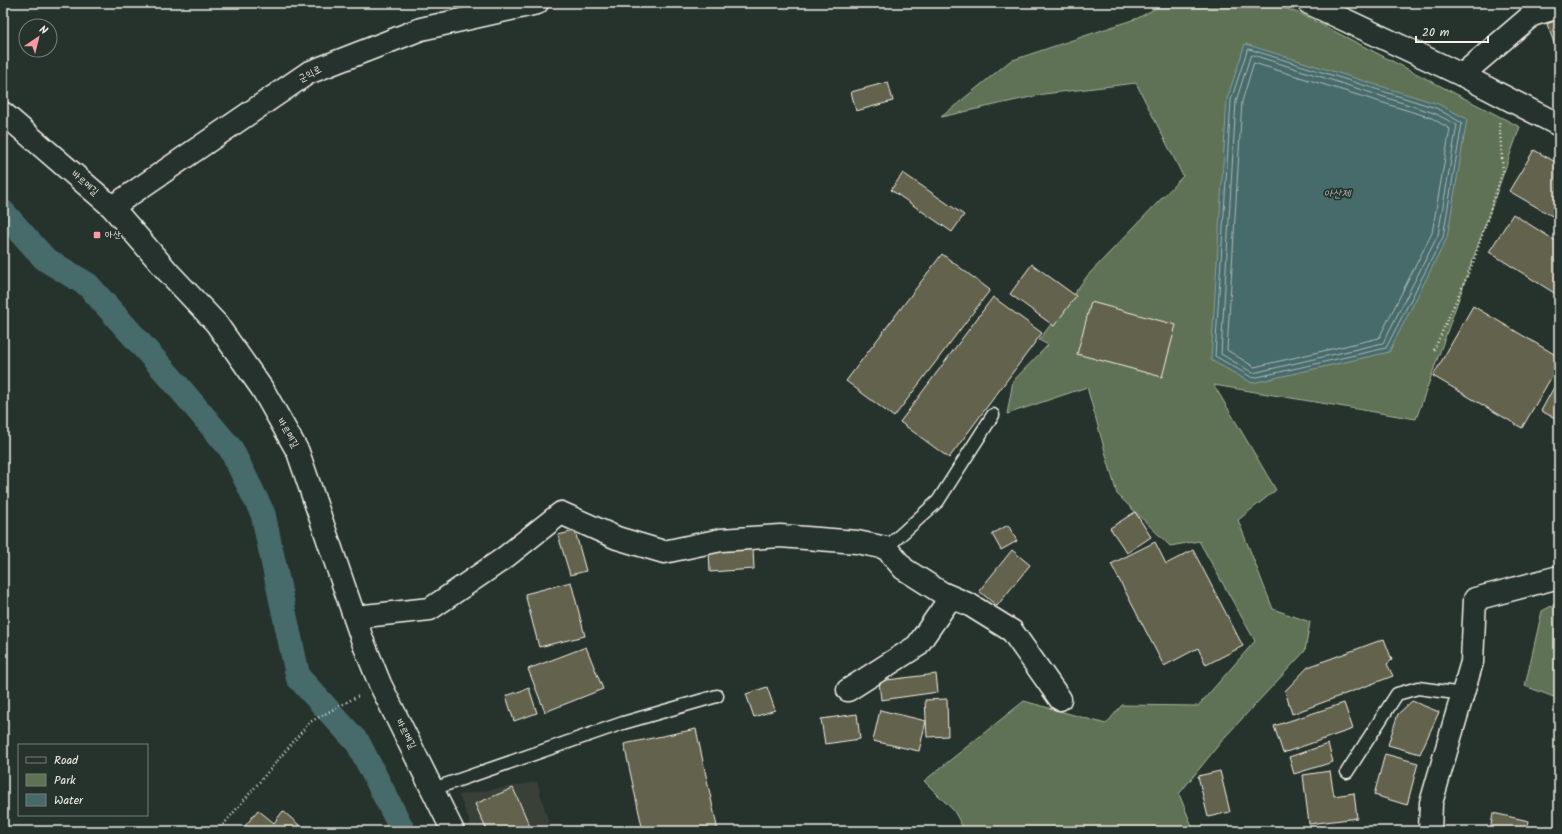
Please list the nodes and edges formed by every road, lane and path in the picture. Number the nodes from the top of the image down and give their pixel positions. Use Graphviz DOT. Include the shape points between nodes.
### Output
graph roads {
  1 [pos="537,3"];
  2 [pos="1308,3"];
  3 [pos="1559,7"];
  4 [pos="1462,75"];
  5 [pos="1497,93"];
  6 [pos="3,113"];
  7 [pos="1559,124"];
  8 [pos="112,207"];
  9 [pos="1434,350"];
  10 [pos="993,415"];
  11 [pos="886,548"];
  12 [pos="1559,577"];
  13 [pos="950,597"];
  14 [pos="355,617"];
  15 [pos="848,690"];
  16 [pos="1463,694"];
  17 [pos="717,696"];
  18 [pos="355,698"];
  19 [pos="1060,699"];
  20 [pos="1347,772"];
  21 [pos="433,789"];
  22 [pos="218,831"];
  23 [pos="453,831"];
  24 [pos="1430,831"];
  1 -- 8 [label="street, 군익로" via="421,29 308,73"];
  2 -- 4 [label="street"];
  3 -- 4 [label="street" via="1532,15"];
  4 -- 5 [label="street"];
  5 -- 7 [label="street"];
  5 -- 9 [label="path" via="1503,171 1473,263"];
  6 -- 8 [label="street, 바르메길"];
  8 -- 14 [label="street, 바르메길" via="216,323 263,390 298,452"];
  10 -- 11 [label="lane" via="938,501"];
  11 -- 13 [label="street" via="904,569"];
  11 -- 14 [label="street" via="857,542 780,536 721,540 664,552 617,538 561,513 503,558 430,609"];
  12 -- 16 [label="street" via="1475,599 1472,662"];
  13 -- 15 [label="street" via="917,646"];
  13 -- 19 [label="street" via="1012,631"];
  14 -- 21 [label="street, 바르메길" via="380,684"];
  16 -- 20 [label="lane" via="1418,688 1398,694"];
  16 -- 24 [label="street" via="1431,803"];
  17 -- 21 [label="lane" via="623,723"];
  18 -- 22 [label="path" via="310,722"];
  21 -- 23 [label="street, 바르메길"];
}
